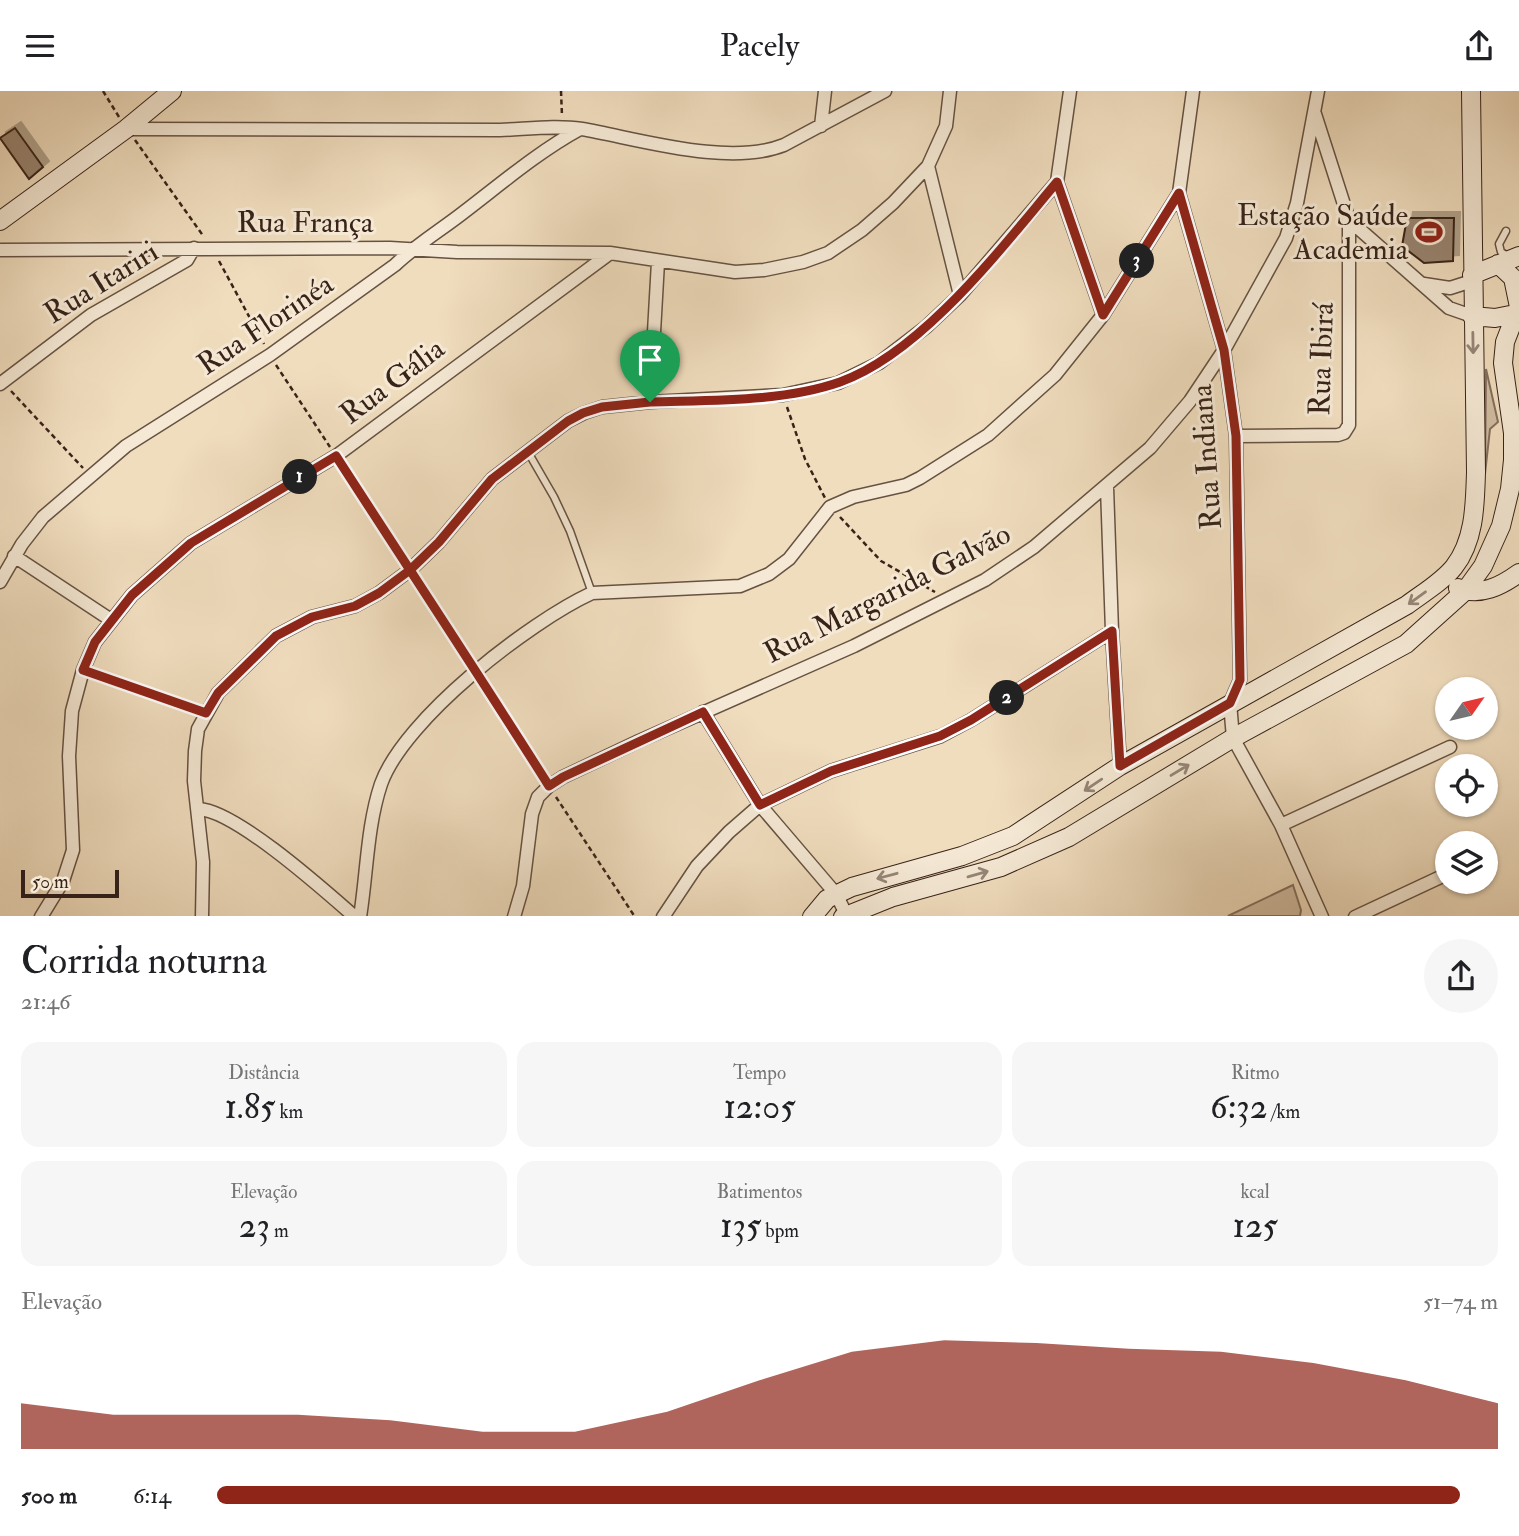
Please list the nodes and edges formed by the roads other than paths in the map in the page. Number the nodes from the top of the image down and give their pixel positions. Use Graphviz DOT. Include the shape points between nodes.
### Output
graph roads {
  1 [pos="172,91"];
  2 [pos="825,91"];
  3 [pos="884,91"];
  4 [pos="950,91"];
  5 [pos="1070,91"];
  6 [pos="1193,91"];
  7 [pos="1318,91"];
  8 [pos="1471,91"];
  9 [pos="1315,114"];
  10 [pos="821,126"];
  11 [pos="126,129"];
  12 [pos="580,129"];
  13 [pos="928,166"];
  14 [pos="1057,182"];
  15 [pos="1179,193"];
  16 [pos="1349,220"];
  17 [pos="0,221"];
  18 [pos="1506,231"];
  19 [pos="194,248"];
  20 [pos="412,249"];
  21 [pos="0,250"];
  22 [pos="610,253"];
  23 [pos="1519,256"];
  24 [pos="658,262"];
  25 [pos="1498,264"];
  26 [pos="1472,278"];
  27 [pos="1424,283"];
  28 [pos="960,295"];
  29 [pos="1518,309"];
  30 [pos="1103,315"];
  31 [pos="1472,316"];
  32 [pos="1224,350"];
  33 [pos="1,383"];
  34 [pos="650,402"];
  35 [pos="1236,436"];
  36 [pos="528,452"];
  37 [pos="1107,487"];
  38 [pos="14,556"];
  39 [pos="1519,573"];
  40 [pos="1440,580"];
  41 [pos="0,582"];
  42 [pos="1465,590"];
  43 [pos="592,593"];
  44 [pos="111,620"];
  45 [pos="1112,631"];
  46 [pos="703,712"];
  47 [pos="1232,721"];
  48 [pos="1450,747"];
  49 [pos="1120,766"];
  50 [pos="760,805"];
  51 [pos="198,809"];
  52 [pos="1281,825"];
  53 [pos="1435,879"];
  54 [pos="836,894"];
  55 [pos="845,915"];
  56 [pos="41,916"];
  57 [pos="202,916"];
  58 [pos="357,916"];
  59 [pos="514,916"];
  60 [pos="663,916"];
  61 [pos="811,916"];
  62 [pos="1322,916"];
  63 [pos="1354,916"];
  1 -- 11 [label="main road"];
  2 -- 10 [label="street"];
  3 -- 10 [label="street"];
  4 -- 13 [label="street" via="946,126"];
  5 -- 14 [label="street"];
  6 -- 15 [label="street"];
  7 -- 9 [label="street, Rua Margarida Galvão"];
  8 -- 26 [label="main road"];
  9 -- 16 [label="street"];
  9 -- 32 [label="street, Rua Margarida Galvão" via="1286,238"];
  10 -- 12 [label="street" via="776,149 748,155"];
  11 -- 12 [label="street"];
  11 -- 17 [label="main road"];
  12 -- 20 [label="street, Rua Florinéa"];
  13 -- 24 [label="street" via="862,230 828,253 803,262 735,272"];
  13 -- 28 [label="street"];
  14 -- 28 [label="street"];
  14 -- 30 [label="street"];
  15 -- 30 [label="street"];
  15 -- 32 [label="street, Rua Indiana"];
  16 -- 27 [label="street"];
  16 -- 35 [label="street, Rua Ibirá" via="1349,425 1338,435"];
  18 -- 23 [label="lane" via="1499,244 1501,252"];
  19 -- 20 [label="street, Rua França"];
  19 -- 21 [label="street, Rua França"];
  19 -- 33 [label="street, Rua Itariri" via="187,260 91,315"];
  20 -- 22 [label="street, Rua França"];
  20 -- 38 [label="street, Rua Florinéa" via="270,355 126,446 43,517"];
  22 -- 24 [label="street"];
  22 -- 44 [label="street, Rua Gália" via="336,456 191,543"];
  23 -- 25 [label="main road"];
  24 -- 34 [label="street"];
  25 -- 26 [label="main road"];
  25 -- 29 [label="main road" via="1513,278"];
  26 -- 27 [label="street" via="1450,288"];
  26 -- 31 [label="main road"];
  27 -- 31 [label="street" via="1449,308"];
  28 -- 34 [label="street" via="878,363 838,383 783,395"];
  29 -- 31 [label="main road" via="1495,318"];
  29 -- 42 [label="main road" via="1505,342 1503,363 1513,432 1510,489 1501,526 1483,566"];
  30 -- 43 [label="street" via="1044,387 988,435 906,485 830,507 789,559 769,574 740,586"];
  31 -- 40 [label="main road, one-way" via="1476,472 1472,524 1468,543"];
  32 -- 35 [label="street, Rua Indiana"];
  32 -- 37 [label="street, Rua Margarida Galvão" via="1190,401 1150,448"];
  34 -- 36 [label="street" via="583,413"];
  35 -- 47 [label="street, Rua Indiana" via="1240,680"];
  36 -- 43 [label="lane" via="570,531"];
  36 -- 51 [label="street" via="492,479 410,570 355,606 312,617 276,636 218,693 198,729 194,781"];
  37 -- 45 [label="street"];
  37 -- 46 [label="street, Rua Margarida Galvão" via="985,580 854,646"];
  38 -- 41 [label="street, Rua Florinéa"];
  38 -- 44 [label="street"];
  39 -- 42 [label="main road" via="1492,589"];
  40 -- 42 [label="main road"];
  40 -- 47 [label="main road, one-way"];
  42 -- 47 [label="main road" via="1406,644"];
  43 -- 58 [label="street" via="548,618 477,672 422,721 398,750 381,784"];
  44 -- 56 [label="street, Rua Gália" via="95,642 72,711 73,850 63,881"];
  45 -- 49 [label="street"];
  45 -- 50 [label="street" via="940,736 831,771"];
  46 -- 50 [label="street"];
  46 -- 59 [label="street, Rua Margarida Galvão" via="563,777 538,797"];
  47 -- 49 [label="main road"];
  47 -- 52 [label="street"];
  55 -- 47 [label="main road, one-way" via="978,874 1069,837"];
  48 -- 52 [label="street"];
  49 -- 54 [label="main road, one-way" via="1013,836"];
  50 -- 54 [label="street"];
  50 -- 60 [label="street" via="697,866"];
  51 -- 57 [label="street"];
  51 -- 58 [label="street" via="221,815 284,857"];
  52 -- 62 [label="street"];
  53 -- 63 [label="street"];
  54 -- 55 [label="street"];
  54 -- 61 [label="main road"];
}
